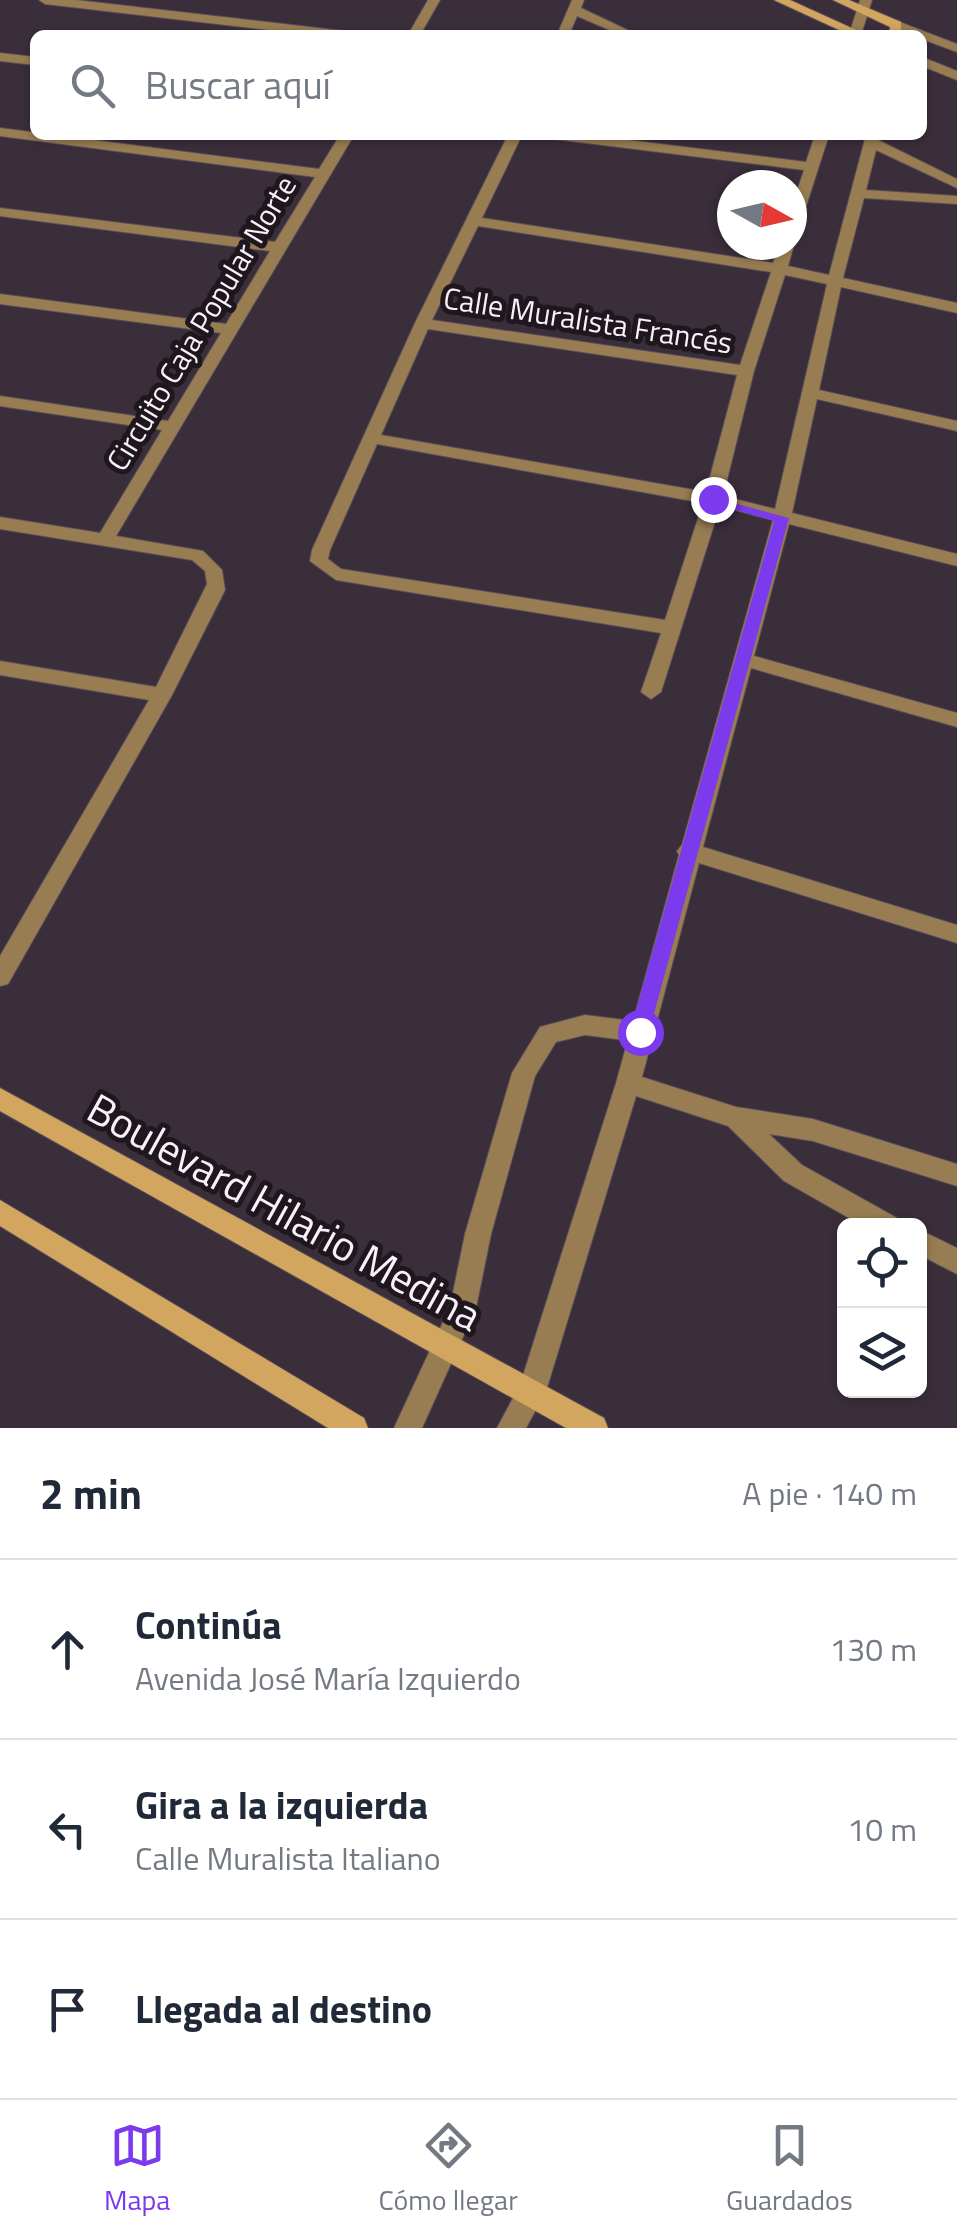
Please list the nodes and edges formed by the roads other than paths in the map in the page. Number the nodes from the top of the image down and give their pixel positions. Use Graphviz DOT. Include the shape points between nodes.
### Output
graph roads {
  1 [pos="44,0"];
  2 [pos="434,0"];
  3 [pos="780,0"];
  4 [pos="838,0"];
  5 [pos="576,5"];
  6 [pos="865,5"];
  7 [pos="301,30"];
  8 [pos="417,30"];
  9 [pos="565,30"];
  10 [pos="623,30"];
  11 [pos="848,30"];
  12 [pos="858,30"];
  13 [pos="896,30"];
  14 [pos="927,39"];
  15 [pos="957,48"];
  16 [pos="0,57"];
  17 [pos="30,60"];
  18 [pos="927,63"];
  19 [pos="957,76"];
  20 [pos="0,132"];
  21 [pos="30,136"];
  22 [pos="61,140"];
  23 [pos="343,140"];
  24 [pos="513,140"];
  25 [pos="587,140"];
  26 [pos="640,140"];
  27 [pos="820,140"];
  28 [pos="872,140"];
  29 [pos="874,140"];
  30 [pos="666,152"];
  31 [pos="810,167"];
  32 [pos="322,174"];
  33 [pos="807,177"];
  34 [pos="957,184"];
  35 [pos="860,194"];
  36 [pos="957,200"];
  37 [pos="0,212"];
  38 [pos="472,222"];
  39 [pos="277,247"];
  40 [pos="783,260"];
  41 [pos="780,269"];
  42 [pos="835,281"];
  43 [pos="0,299"];
  44 [pos="957,308"];
  45 [pos="423,323"];
  46 [pos="228,329"];
  47 [pos="746,372"];
  48 [pos="811,392"];
  49 [pos="0,401"];
  50 [pos="170,426"];
  51 [pos="957,426"];
  52 [pos="370,438"];
  53 [pos="713,499"];
  54 [pos="782,518"];
  55 [pos="0,523"];
  56 [pos="105,540"];
  57 [pos="957,560"];
  58 [pos="673,628"];
  59 [pos="742,660"];
  60 [pos="0,668"];
  61 [pos="651,692"];
  62 [pos="162,695"];
  63 [pos="957,720"];
  64 [pos="688,852"];
  65 [pos="957,934"];
  66 [pos="0,978"];
  67 [pos="640,1032"];
  68 [pos="628,1083"];
  69 [pos="0,1099"];
  70 [pos="736,1118"];
  71 [pos="957,1175"];
  72 [pos="0,1212"];
  73 [pos="874,1218"];
  74 [pos="927,1246"];
  75 [pos="957,1262"];
  76 [pos="448,1347"];
  77 [pos="532,1391"];
  78 [pos="354,1428"];
  79 [pos="408,1428"];
  80 [pos="512,1428"];
  81 [pos="594,1428"];
  1 -- 7 [label="street"];
  2 -- 8 [label="street"];
  3 -- 11 [label="street"];
  4 -- 6 [label="street"];
  5 -- 9 [label="street"];
  5 -- 10 [label="street"];
  6 -- 12 [label="street"];
  6 -- 13 [label="street"];
  14 -- 15 [label="street"];
  16 -- 17 [label="street"];
  18 -- 19 [label="street"];
  20 -- 21 [label="street"];
  22 -- 32 [label="street"];
  23 -- 32 [label="street, Circuito Caja Popular Norte"];
  24 -- 38 [label="street"];
  25 -- 30 [label="street"];
  26 -- 30 [label="street"];
  27 -- 31 [label="street"];
  28 -- 35 [label="street"];
  29 -- 34 [label="street"];
  30 -- 31 [label="street"];
  31 -- 33 [label="street"];
  32 -- 39 [label="street, Circuito Caja Popular Norte"];
  35 -- 36 [label="street"];
  35 -- 42 [label="street"];
  37 -- 39 [label="street"];
  38 -- 41 [label="street"];
  38 -- 45 [label="street"];
  39 -- 46 [label="street, Circuito Caja Popular Norte"];
  40 -- 41 [label="street"];
  41 -- 42 [label="street"];
  41 -- 47 [label="street"];
  42 -- 44 [label="street"];
  42 -- 48 [label="street"];
  43 -- 46 [label="street"];
  45 -- 47 [label="street, Calle Muralista Francés"];
  45 -- 52 [label="street"];
  46 -- 50 [label="street, Circuito Caja Popular Norte"];
  47 -- 53 [label="street"];
  48 -- 51 [label="street"];
  48 -- 54 [label="street"];
  49 -- 50 [label="street"];
  50 -- 56 [label="street, Circuito Caja Popular Norte"];
  52 -- 53 [label="street"];
  52 -- 58 [label="street" via="320,550 319,561 336,574"];
  53 -- 54 [label="street"];
  53 -- 58 [label="street"];
  54 -- 57 [label="street"];
  54 -- 59 [label="street"];
  55 -- 56 [label="street"];
  56 -- 62 [label="street" via="196,555 218,577"];
  58 -- 61 [label="street"];
  59 -- 63 [label="street"];
  59 -- 64 [label="street"];
  60 -- 62 [label="street"];
  62 -- 66 [label="street"];
  64 -- 65 [label="street"];
  64 -- 67 [label="street"];
  67 -- 68 [label="street"];
  67 -- 76 [label="street" via="585,1026 548,1034 524,1073"];
  68 -- 70 [label="street"];
  68 -- 77 [label="street"];
  69 -- 76 [label="street, Boulevard Hilario Medina"];
  70 -- 71 [label="street" via="813,1130"];
  70 -- 73 [label="street" via="792,1173"];
  72 -- 78 [label="street"];
  74 -- 75 [label="street"];
  76 -- 77 [label="street, Boulevard Hilario Medina"];
  76 -- 79 [label="street"];
  77 -- 80 [label="street"];
  77 -- 81 [label="street, Boulevard Hilario Medina"];
}
